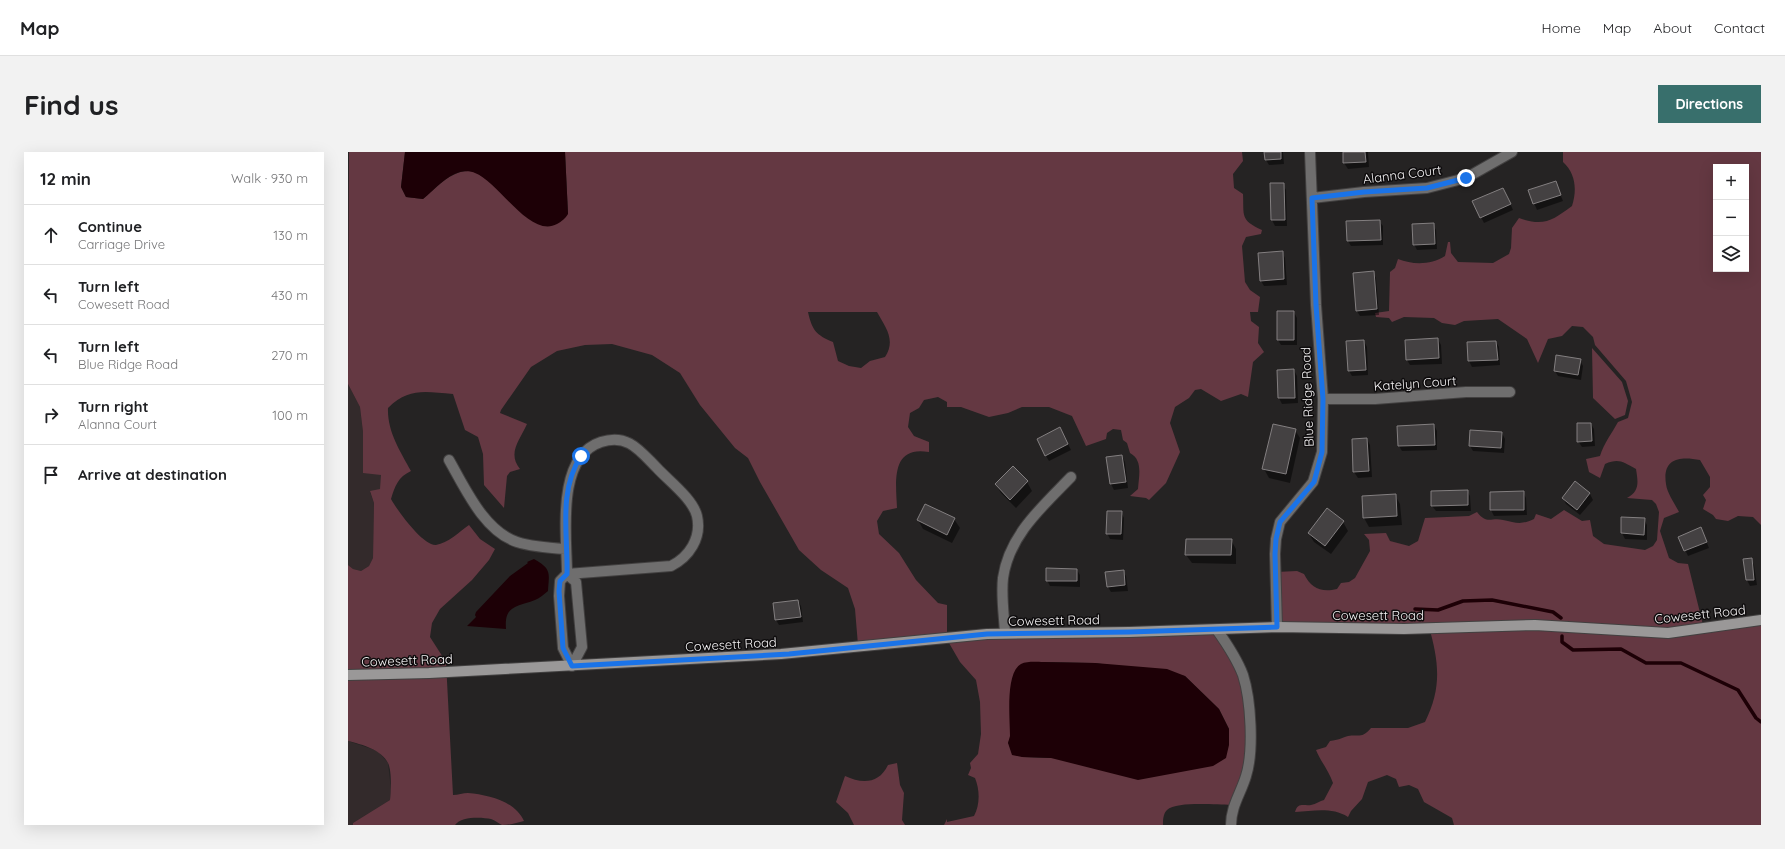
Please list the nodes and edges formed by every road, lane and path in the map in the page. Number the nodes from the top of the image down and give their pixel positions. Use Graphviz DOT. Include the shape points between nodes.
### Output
graph roads {
  1 [pos="1310,152"];
  2 [pos="1512,152"];
  3 [pos="1312,198"];
  4 [pos="1510,392"];
  5 [pos="1323,399"];
  6 [pos="449,460"];
  7 [pos="1071,477"];
  8 [pos="566,549"];
  9 [pos="567,574"];
  10 [pos="1761,620"];
  11 [pos="1277,627"];
  12 [pos="1217,630"];
  13 [pos="1005,634"];
  14 [pos="572,666"];
  15 [pos="348,675"];
  16 [pos="1231,825"];
  1 -- 3 [label="street, Blue Ridge Road"];
  2 -- 3 [label="street, Alanna Court" via="1466,178 1427,188"];
  3 -- 5 [label="street, Blue Ridge Road"];
  4 -- 5 [label="street, Katelyn Court"];
  5 -- 11 [label="street, Blue Ridge Road" via="1322,452 1314,482 1280,522 1276,539"];
  6 -- 8 [label="street" via="472,502 498,530 516,541 547,548"];
  7 -- 13 [label="street" via="1026,525 1011,550 1004,577"];
  8 -- 9 [label="street"];
  8 -- 9 [label="street" via="565,515 574,468 586,451 605,440 634,445 693,505 697,517 695,541 689,552 671,566"];
  9 -- 14 [label="street" via="560,581 559,596 563,648"];
  9 -- 14 [label="street" via="576,582 582,647"];
  10 -- 11 [label="main road, Cowesett Road" via="1668,633 1535,625 1404,629"];
  11 -- 12 [label="main road, Cowesett Road"];
  12 -- 13 [label="main road, Cowesett Road"];
  12 -- 16 [label="street" via="1234,655 1243,676 1250,714 1250,759 1234,804"];
  13 -- 14 [label="main road, Cowesett Road" via="950,637 789,654"];
  14 -- 15 [label="main road, Cowesett Road"];
}
